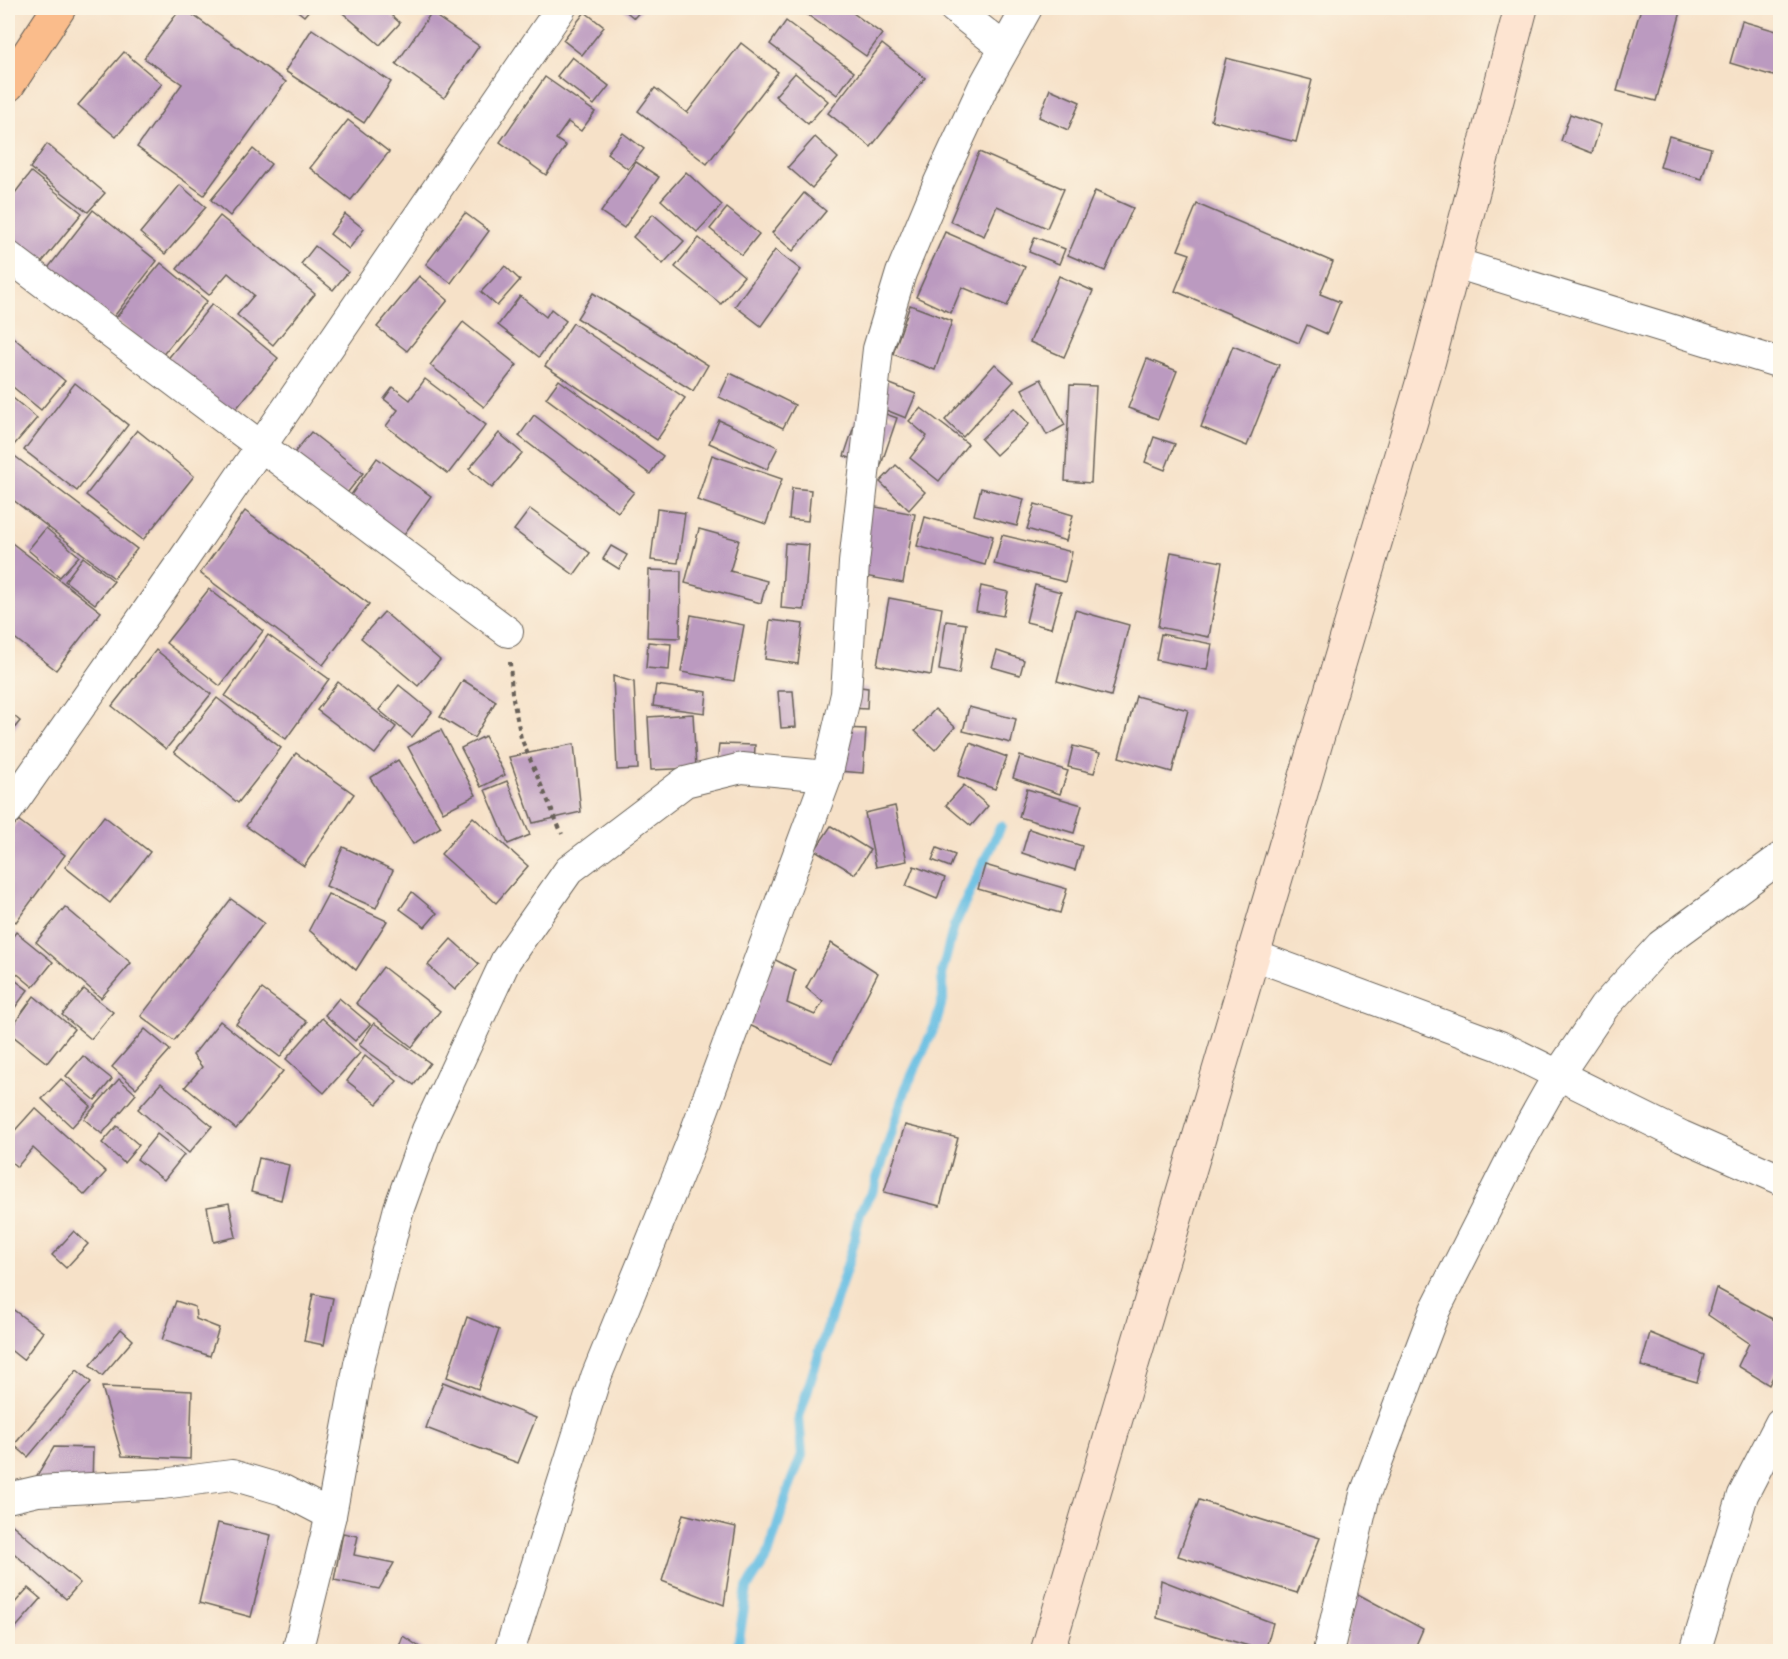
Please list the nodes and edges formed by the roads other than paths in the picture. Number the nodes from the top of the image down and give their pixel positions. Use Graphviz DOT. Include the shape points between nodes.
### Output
graph roads {
  1 [pos="59,8"];
  2 [pos="561,8"];
  3 [pos="954,8"];
  4 [pos="1027,8"];
  5 [pos="1521,8"];
  6 [pos="1004,48"];
  7 [pos="8,85"];
  8 [pos="8,256"];
  9 [pos="1455,263"];
  10 [pos="1780,363"];
  11 [pos="261,446"];
  12 [pos="508,632"];
  13 [pos="828,776"];
  14 [pos="8,810"];
  15 [pos="1780,858"];
  16 [pos="1253,955"];
  17 [pos="1558,1075"];
  18 [pos="1780,1179"];
  19 [pos="1780,1423"];
  20 [pos="8,1498"];
  21 [pos="331,1515"];
  22 [pos="297,1652"];
  23 [pos="509,1652"];
  24 [pos="1047,1652"];
  25 [pos="1328,1652"];
  26 [pos="1695,1652"];
  1 -- 7 [label="main road"];
  2 -- 11 [label="street"];
  3 -- 6 [label="street"];
  4 -- 6 [label="street"];
  5 -- 9 [label="main road"];
  6 -- 13 [label="street" via="939,182 901,273 878,349 854,563 846,694"];
  8 -- 11 [label="street"];
  9 -- 10 [label="street"];
  9 -- 16 [label="main road" via="1430,360"];
  11 -- 12 [label="street"];
  11 -- 14 [label="street"];
  13 -- 21 [label="street" via="742,768 685,782 569,870 506,960 427,1131 399,1208 359,1364"];
  13 -- 23 [label="street" via="694,1135 596,1377"];
  15 -- 17 [label="street" via="1661,945 1604,1007"];
  16 -- 17 [label="street" via="1500,1046"];
  16 -- 24 [label="main road"];
  17 -- 18 [label="street"];
  17 -- 25 [label="street" via="1435,1310 1365,1494"];
  19 -- 26 [label="street" via="1743,1496"];
  20 -- 21 [label="street" via="38,1491 162,1484 232,1475 283,1490"];
  21 -- 22 [label="street"];
}
